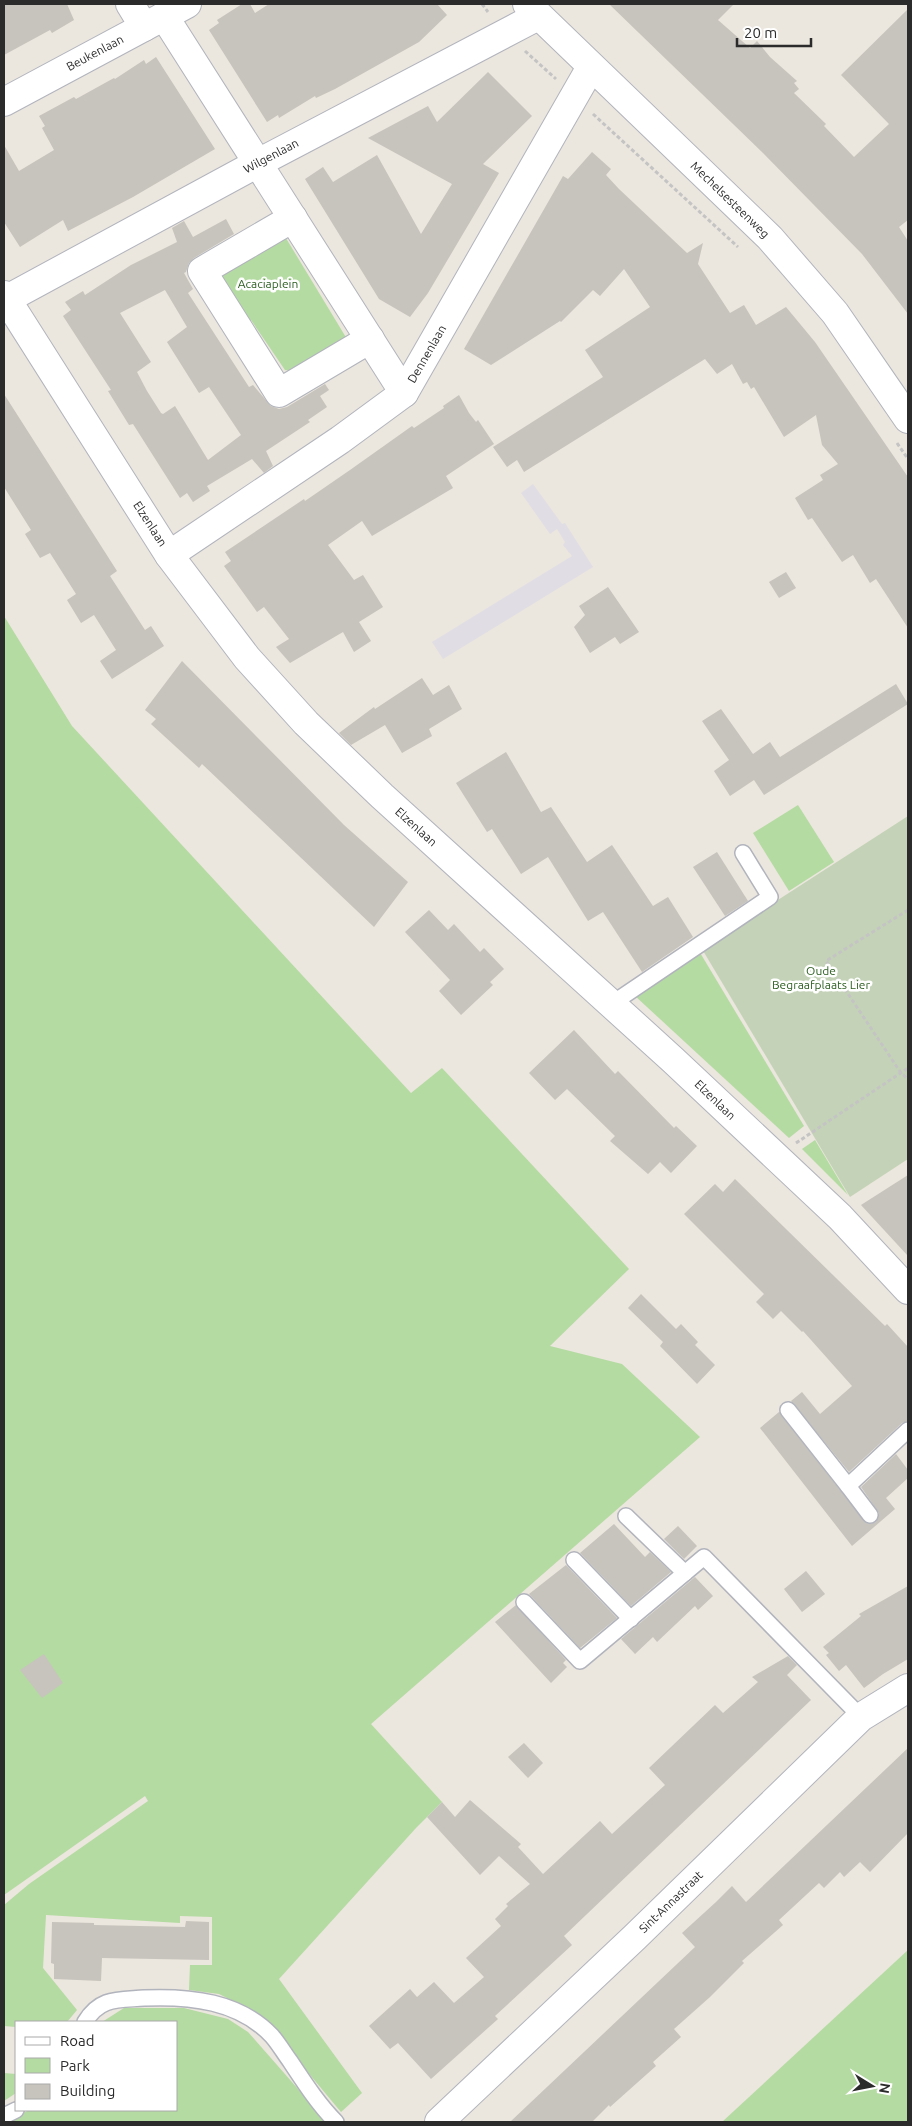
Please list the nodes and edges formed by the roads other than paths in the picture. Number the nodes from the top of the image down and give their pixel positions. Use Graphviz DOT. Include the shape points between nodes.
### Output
graph roads {
  1 [pos="130,4"];
  2 [pos="532,10"];
  3 [pos="165,16"];
  4 [pos="591,67"];
  5 [pos="4,102"];
  6 [pos="258,163"];
  7 [pos="293,218"];
  8 [pos="5,297"];
  9 [pos="370,339"];
  10 [pos="404,393"];
  11 [pos="900,427"];
  12 [pos="170,555"];
  13 [pos="742,853"];
  14 [pos="610,1004"];
  15 [pos="908,1290"];
  16 [pos="788,1410"];
  17 [pos="908,1430"];
  18 [pos="848,1486"];
  19 [pos="870,1515"];
  20 [pos="626,1516"];
  21 [pos="574,1560"];
  22 [pos="685,1573"];
  23 [pos="524,1602"];
  24 [pos="631,1619"];
  25 [pos="908,1688"];
  26 [pos="861,1717"];
  27 [pos="85,2021"];
  28 [pos="336,2122"];
  29 [pos="439,2122"];
  1 -- 3 [label="street"];
  2 -- 4 [label="street, Mechelsesteenweg"];
  2 -- 6 [label="street, Wilgenlaan" via="505,33"];
  3 -- 5 [label="street, Beukenlaan"];
  3 -- 6 [label="street"];
  4 -- 10 [label="street, Dennenlaan"];
  4 -- 11 [label="street, Mechelsesteenweg" via="770,238 835,313"];
  6 -- 7 [label="street"];
  6 -- 8 [label="street, Wilgenlaan"];
  7 -- 9 [label="street"];
  7 -- 9 [label="street" via="202,271 279,393"];
  8 -- 12 [label="street, Elzenlaan"];
  9 -- 10 [label="street"];
  10 -- 12 [label="street, Dennenlaan"];
  12 -- 14 [label="street, Elzenlaan" via="247,658 306,723"];
  13 -- 14 [label="lane" via="770,897"];
  14 -- 15 [label="street, Elzenlaan" via="777,1156"];
  16 -- 18 [label="lane"];
  17 -- 18 [label="lane"];
  18 -- 19 [label="lane"];
  20 -- 22 [label="lane"];
  21 -- 24 [label="lane"];
  22 -- 24 [label="lane"];
  22 -- 26 [label="lane" via="704,1557"];
  23 -- 24 [label="lane" via="580,1661"];
  25 -- 26 [label="street, Sint-Annastraat"];
  26 -- 29 [label="street, Sint-Annastraat"];
  27 -- 28 [label="lane" via="103,2003 113,2000 192,2000 226,2006 247,2016 273,2037"];
}
